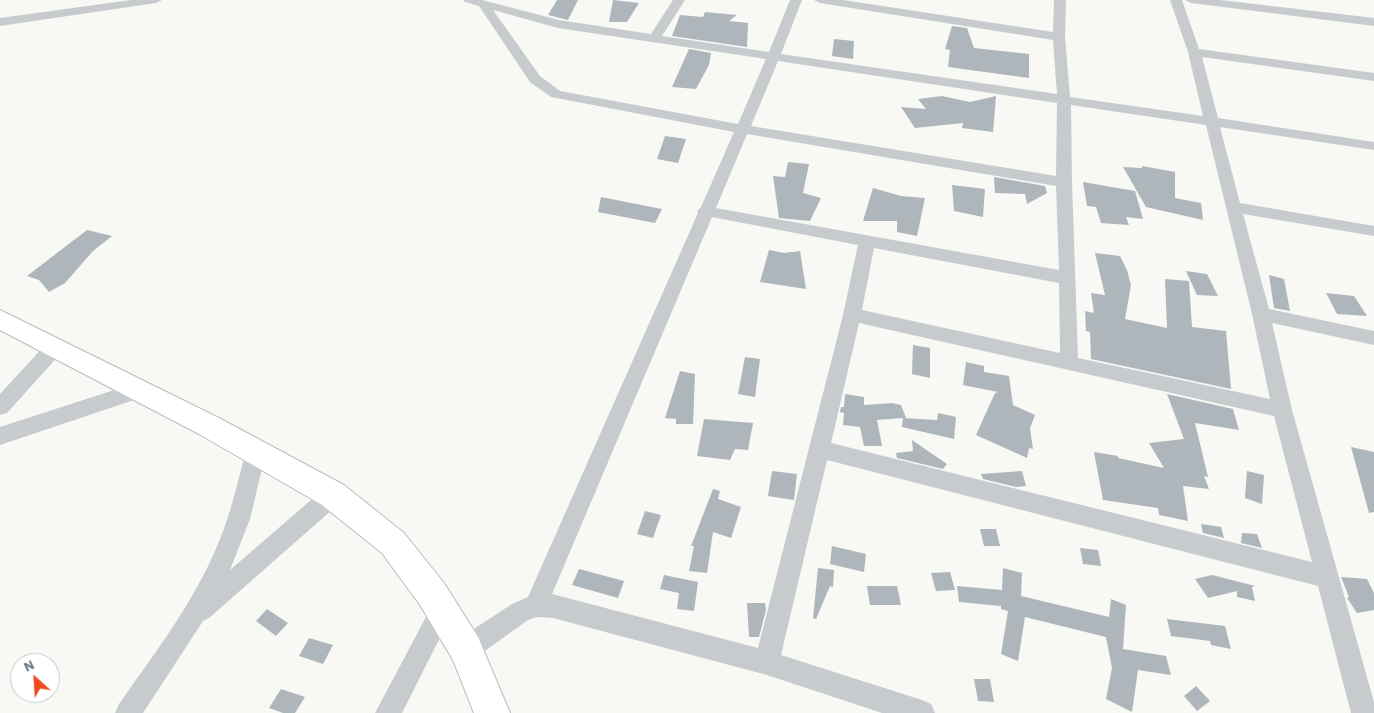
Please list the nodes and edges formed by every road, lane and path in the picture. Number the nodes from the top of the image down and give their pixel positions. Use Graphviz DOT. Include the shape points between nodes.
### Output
graph roads {
  1 [pos="156,0"];
  2 [pos="679,0"];
  3 [pos="796,0"];
  4 [pos="820,0"];
  5 [pos="1060,0"];
  6 [pos="1176,0"];
  7 [pos="1191,0"];
  8 [pos="1295,0"];
  9 [pos="476,2"];
  10 [pos="1300,13"];
  11 [pos="0,22"];
  12 [pos="1374,22"];
  13 [pos="1059,37"];
  14 [pos="654,39"];
  15 [pos="1194,52"];
  16 [pos="774,56"];
  17 [pos="1374,77"];
  18 [pos="1064,101"];
  19 [pos="1211,121"];
  20 [pos="742,129"];
  21 [pos="1374,146"];
  22 [pos="1064,182"];
  23 [pos="1233,207"];
  24 [pos="706,210"];
  25 [pos="1374,232"];
  26 [pos="867,241"];
  27 [pos="1068,278"];
  28 [pos="1261,314"];
  29 [pos="852,315"];
  30 [pos="0,319"];
  31 [pos="1374,338"];
  32 [pos="54,348"];
  33 [pos="1068,362"];
  34 [pos="139,390"];
  35 [pos="0,408"];
  36 [pos="1282,410"];
  37 [pos="0,436"];
  38 [pos="818,449"];
  39 [pos="256,452"];
  40 [pos="333,495"];
  41 [pos="1328,577"];
  42 [pos="536,605"];
  43 [pos="442,610"];
  44 [pos="193,618"];
  45 [pos="466,649"];
  46 [pos="767,663"];
  47 [pos="128,713"];
  48 [pos="388,713"];
  49 [pos="492,713"];
  50 [pos="922,713"];
  51 [pos="1364,713"];
  1 -- 11 [label="street"];
  2 -- 14 [label="street"];
  3 -- 16 [label="street"];
  4 -- 13 [label="street"];
  5 -- 13 [label="street"];
  6 -- 15 [label="street"];
  7 -- 10 [label="street"];
  8 -- 10 [label="street"];
  9 -- 14 [label="street" via="558,24"];
  9 -- 20 [label="street" via="535,80 556,94"];
  10 -- 12 [label="street"];
  13 -- 18 [label="street"];
  14 -- 16 [label="street"];
  15 -- 17 [label="street"];
  15 -- 19 [label="street"];
  16 -- 18 [label="street"];
  16 -- 20 [label="street"];
  18 -- 19 [label="street"];
  18 -- 22 [label="street"];
  19 -- 21 [label="street"];
  19 -- 23 [label="street"];
  20 -- 22 [label="street"];
  20 -- 24 [label="street"];
  22 -- 27 [label="street"];
  23 -- 25 [label="street"];
  23 -- 28 [label="street"];
  24 -- 26 [label="street"];
  24 -- 42 [label="street"];
  26 -- 27 [label="street"];
  26 -- 29 [label="street"];
  27 -- 33 [label="street"];
  28 -- 31 [label="street"];
  28 -- 36 [label="street"];
  29 -- 33 [label="street"];
  29 -- 38 [label="street"];
  30 -- 32 [label="main road"];
  32 -- 34 [label="main road"];
  32 -- 35 [label="street"];
  33 -- 36 [label="street"];
  34 -- 37 [label="street"];
  34 -- 39 [label="main road"];
  36 -- 41 [label="street"];
  38 -- 41 [label="street"];
  38 -- 46 [label="street"];
  39 -- 40 [label="main road"];
  39 -- 44 [label="street" via="239,519"];
  40 -- 43 [label="main road" via="392,543"];
  40 -- 44 [label="street"];
  41 -- 51 [label="street"];
  42 -- 45 [label="street" via="520,612"];
  42 -- 46 [label="street" via="554,606"];
  43 -- 45 [label="main road"];
  43 -- 48 [label="street"];
  44 -- 47 [label="street"];
  45 -- 49 [label="main road"];
  46 -- 50 [label="street"];
}
